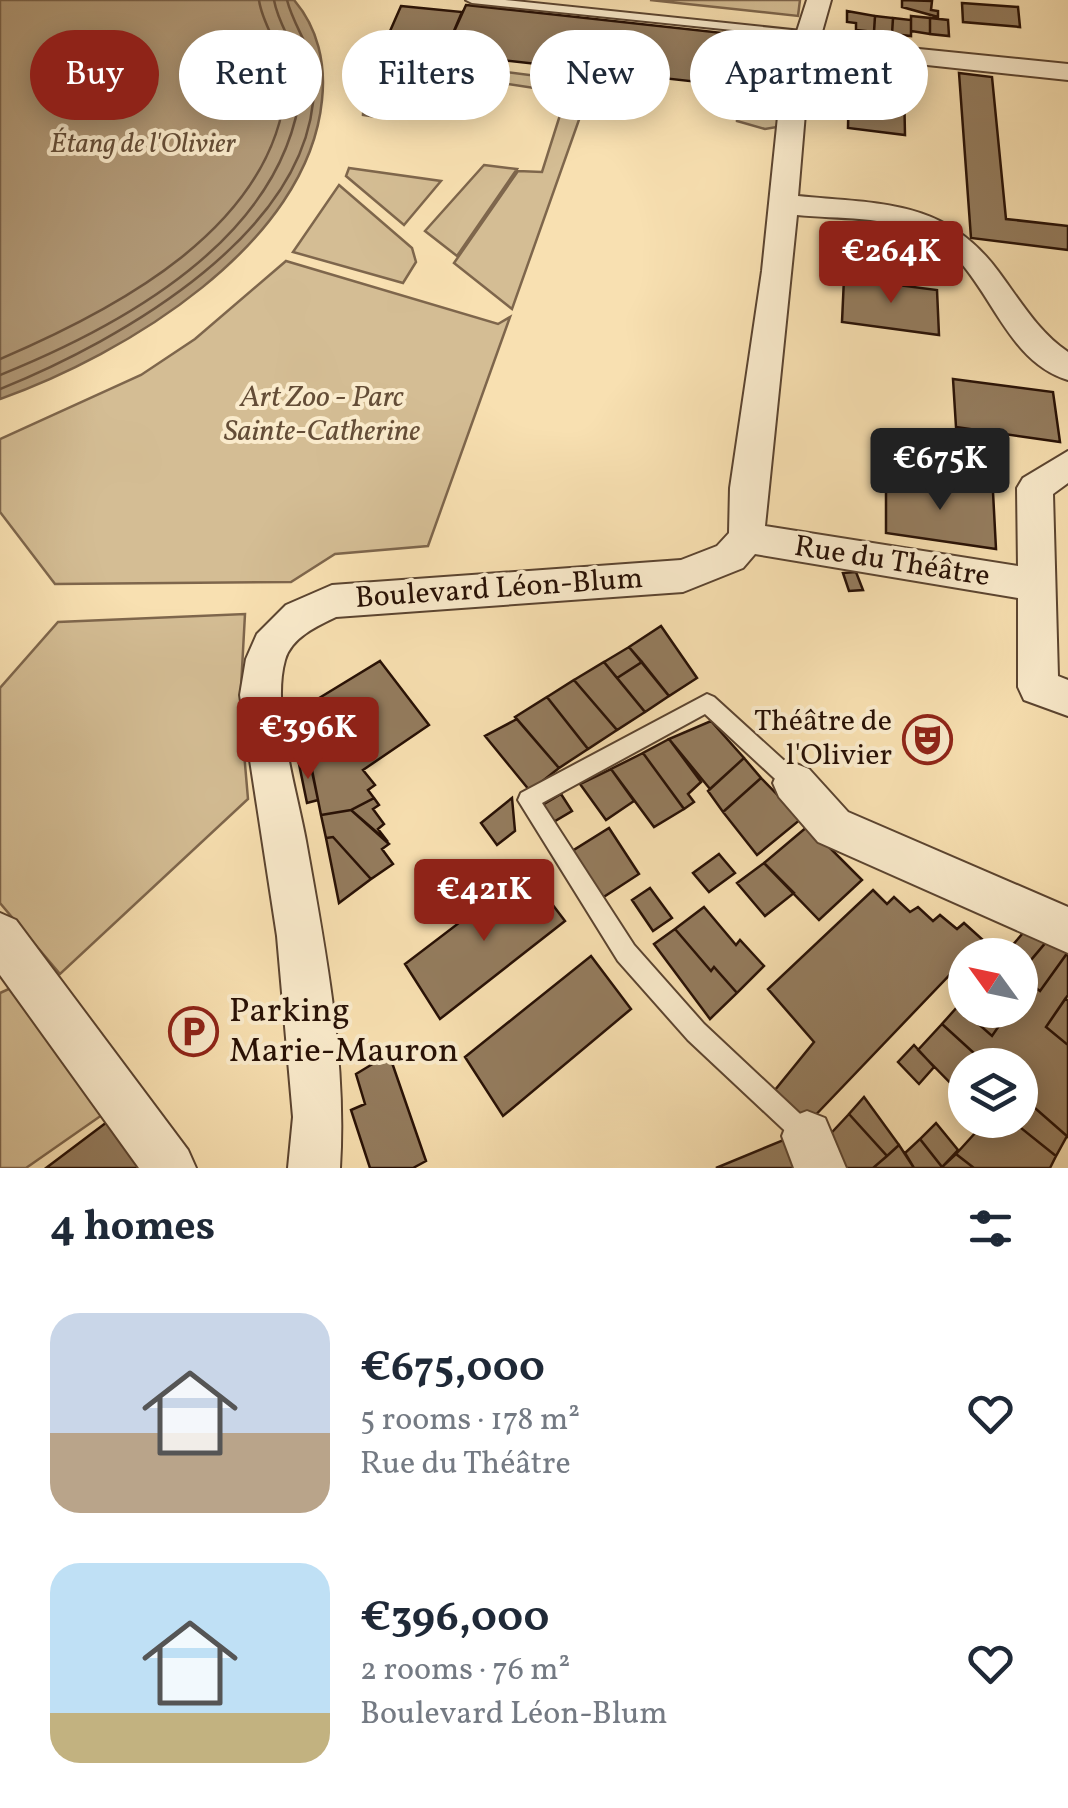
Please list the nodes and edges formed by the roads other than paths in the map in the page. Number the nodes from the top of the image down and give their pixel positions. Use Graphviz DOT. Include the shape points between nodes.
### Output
graph roads {
  1 [pos="472,0"];
  2 [pos="820,0"];
  3 [pos="726,30"];
  4 [pos="812,30"];
  5 [pos="928,55"];
  6 [pos="1068,72"];
  7 [pos="791,120"];
  8 [pos="784,204"];
  9 [pos="1068,368"];
  10 [pos="1068,465"];
  11 [pos="738,548"];
  12 [pos="1037,585"];
  13 [pos="1053,693"];
  14 [pos="794,782"];
  15 [pos="1068,930"];
  16 [pos="0,936"];
  17 [pos="813,1152"];
  18 [pos="170,1168"];
  19 [pos="314,1168"];
  1 -- 3 [label="lane"];
  2 -- 4 [label="street"];
  5 -- 6 [label="street"];
  7 -- 8 [label="street"];
  8 -- 9 [label="street" via="925,222 951,236 1033,340"];
  8 -- 11 [label="street"];
  10 -- 12 [label="street, Rue du Théâtre" via="1035,488"];
  11 -- 12 [label="street, Rue du Théâtre"];
  11 -- 19 [label="street, Boulevard Léon-Blum" via="683,576 332,601 294,618 273,637 260,695 300,936 318,1118"];
  12 -- 13 [label="street, Rue du Théâtre"];
  14 -- 15 [label="street" via="833,826"];
  14 -- 17 [label="lane" via="707,703 528,800 626,952"];
  16 -- 18 [label="street"];
}
